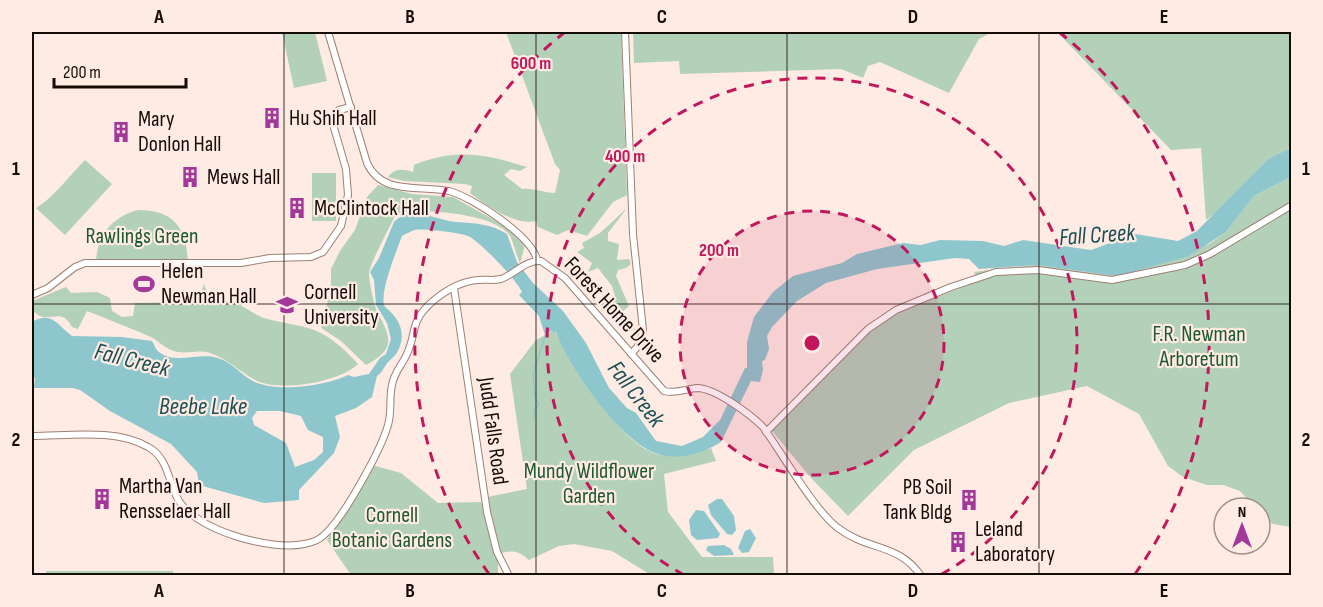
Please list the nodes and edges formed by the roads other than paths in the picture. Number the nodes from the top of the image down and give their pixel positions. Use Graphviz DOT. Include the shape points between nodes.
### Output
graph roads {
  1 [pos="328,32"];
  2 [pos="625,32"];
  3 [pos="351,107"];
  4 [pos="1292,205"];
  5 [pos="537,260"];
  6 [pos="454,288"];
  7 [pos="32,295"];
  8 [pos="632,354"];
  9 [pos="766,432"];
  10 [pos="32,436"];
  11 [pos="509,576"];
  12 [pos="921,576"];
  1 -- 3 [label="street"];
  2 -- 8 [label="street" via="633,234 643,330 640,344"];
  3 -- 5 [label="street" via="367,163 375,176 402,187 459,195 504,220 536,253"];
  3 -- 7 [label="street" via="339,110 332,121 348,195 341,226 322,252 311,257 241,263 85,263"];
  4 -- 9 [label="street" via="1185,265 1112,280 1038,270 996,272 905,306 868,329"];
  5 -- 6 [label="street, Forest Home Drive" via="506,277 471,281"];
  5 -- 8 [label="street, Forest Home Drive" via="565,278"];
  6 -- 10 [label="street, Forest Home Drive" via="434,300 415,322 408,352 393,378 390,412 381,444 338,519 315,541 278,545 242,538 213,526 181,503 161,459 135,441 105,436"];
  6 -- 11 [label="street, Judd Falls Road" via="487,512 497,552"];
  8 -- 9 [label="street, Forest Home Drive" via="664,391 699,388 712,392"];
  9 -- 12 [label="street, Forest Home Drive" via="834,525 868,545 900,553"];
}
